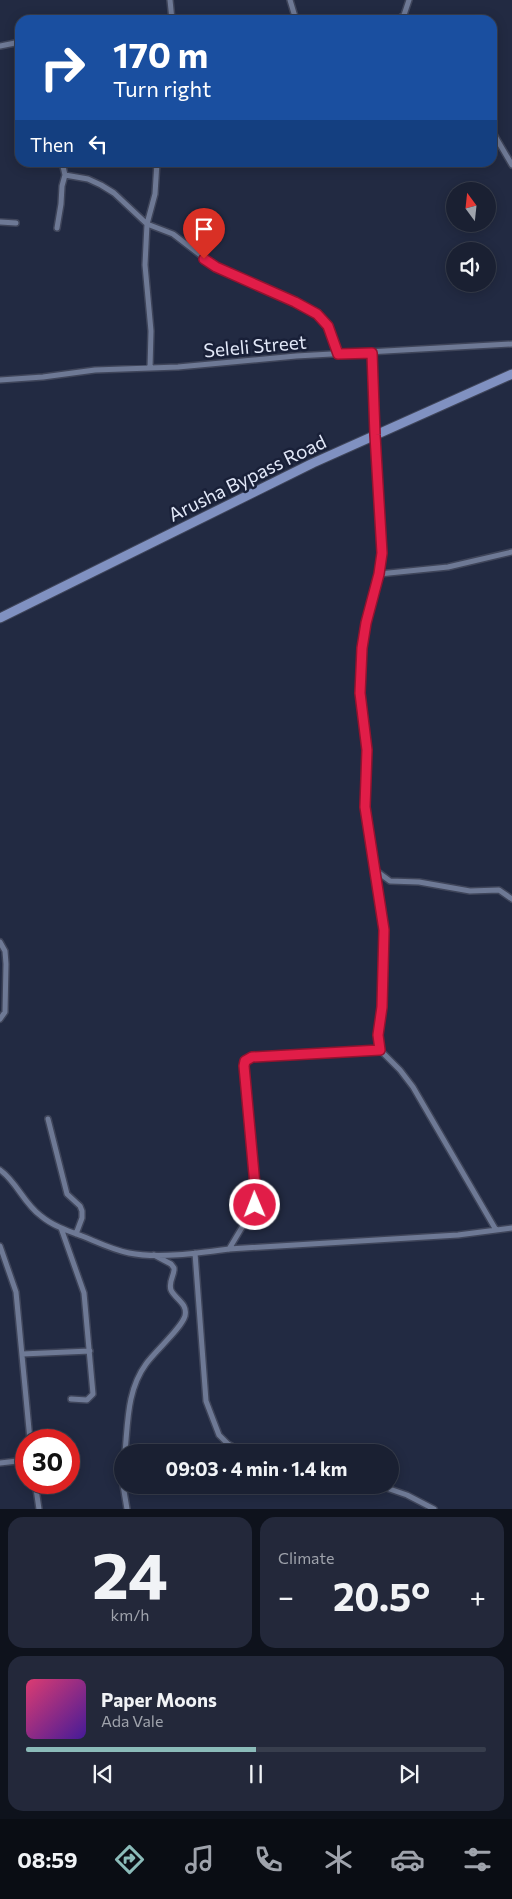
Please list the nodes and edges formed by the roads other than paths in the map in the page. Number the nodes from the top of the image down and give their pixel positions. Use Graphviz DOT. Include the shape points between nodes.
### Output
graph roads {
  1 [pos="170,0"];
  2 [pos="290,0"];
  3 [pos="409,0"];
  4 [pos="172,15"];
  5 [pos="294,15"];
  6 [pos="404,15"];
  7 [pos="15,43"];
  8 [pos="0,46"];
  9 [pos="497,140"];
  10 [pos="512,165"];
  11 [pos="63,167"];
  12 [pos="157,167"];
  13 [pos="65,175"];
  14 [pos="0,222"];
  15 [pos="16,223"];
  16 [pos="147,224"];
  17 [pos="57,228"];
  18 [pos="512,344"];
  19 [pos="372,353"];
  20 [pos="338,354"];
  21 [pos="150,368"];
  22 [pos="512,374"];
  23 [pos="0,380"];
  24 [pos="375,435"];
  25 [pos="512,552"];
  26 [pos="379,574"];
  27 [pos="0,618"];
  28 [pos="375,870"];
  29 [pos="512,899"];
  30 [pos="0,942"];
  31 [pos="0,1019"];
  32 [pos="380,1050"];
  33 [pos="48,1119"];
  34 [pos="0,1170"];
  35 [pos="61,1228"];
  36 [pos="512,1228"];
  37 [pos="496,1230"];
  38 [pos="76,1234"];
  39 [pos="0,1246"];
  40 [pos="229,1249"];
  41 [pos="195,1253"];
  42 [pos="153,1255"];
  43 [pos="90,1351"];
  44 [pos="22,1354"];
  45 [pos="71,1399"];
  46 [pos="29,1429"];
  47 [pos="126,1444"];
  48 [pos="228,1444"];
  49 [pos="15,1461"];
  50 [pos="0,1463"];
  51 [pos="399,1492"];
  52 [pos="37,1494"];
  53 [pos="126,1494"];
  54 [pos="428,1507"];
  55 [pos="39,1509"];
  56 [pos="128,1509"];
  57 [pos="434,1509"];
  1 -- 4 [label="street"];
  2 -- 5 [label="street"];
  3 -- 6 [label="street"];
  7 -- 8 [label="street"];
  9 -- 10 [label="street"];
  11 -- 13 [label="street"];
  12 -- 16 [label="street" via="155,194"];
  13 -- 16 [label="street" via="88,178 101,184"];
  13 -- 17 [label="street"];
  14 -- 15 [label="street"];
  16 -- 20 [label="street" via="173,234 216,267 317,314 328,326"];
  16 -- 21 [label="street" via="145,276 151,331"];
  18 -- 19 [label="street, Seleli Street"];
  19 -- 20 [label="street, Seleli Street"];
  19 -- 24 [label="street"];
  20 -- 21 [label="street, Seleli Street"];
  21 -- 23 [label="street, Seleli Street"];
  22 -- 24 [label="main road, Arusha Bypass Road"];
  24 -- 26 [label="street" via="382,553"];
  24 -- 27 [label="main road, Arusha Bypass Road"];
  25 -- 26 [label="street" via="448,567"];
  26 -- 28 [label="street" via="362,648 360,693 367,750 365,807"];
  28 -- 29 [label="street" via="386,880 395,882 420,882 470,891 499,890"];
  28 -- 32 [label="street" via="384,930"];
  30 -- 31 [label="street" via="6,964 5,1012"];
  32 -- 37 [label="street" via="413,1087"];
  32 -- 40 [label="street" via="252,1057 245,1061 256,1201"];
  33 -- 38 [label="street" via="67,1194 82,1211"];
  34 -- 35 [label="street" via="37,1213"];
  35 -- 38 [label="street"];
  35 -- 43 [label="street" via="84,1293"];
  36 -- 37 [label="street"];
  37 -- 40 [label="street"];
  38 -- 42 [label="street" via="122,1252"];
  39 -- 44 [label="street" via="16,1292"];
  40 -- 41 [label="street"];
  41 -- 42 [label="street"];
  41 -- 48 [label="street" via="206,1401 220,1434"];
  42 -- 47 [label="street" via="174,1268 171,1289 183,1304 185,1316 146,1364 132,1392"];
  43 -- 44 [label="street"];
  43 -- 45 [label="street" via="92,1396 87,1400"];
  44 -- 46 [label="street"];
  49 -- 50 [label="street"];
  51 -- 54 [label="street"];
  52 -- 55 [label="street"];
  53 -- 56 [label="street"];
  54 -- 57 [label="street"];
}
